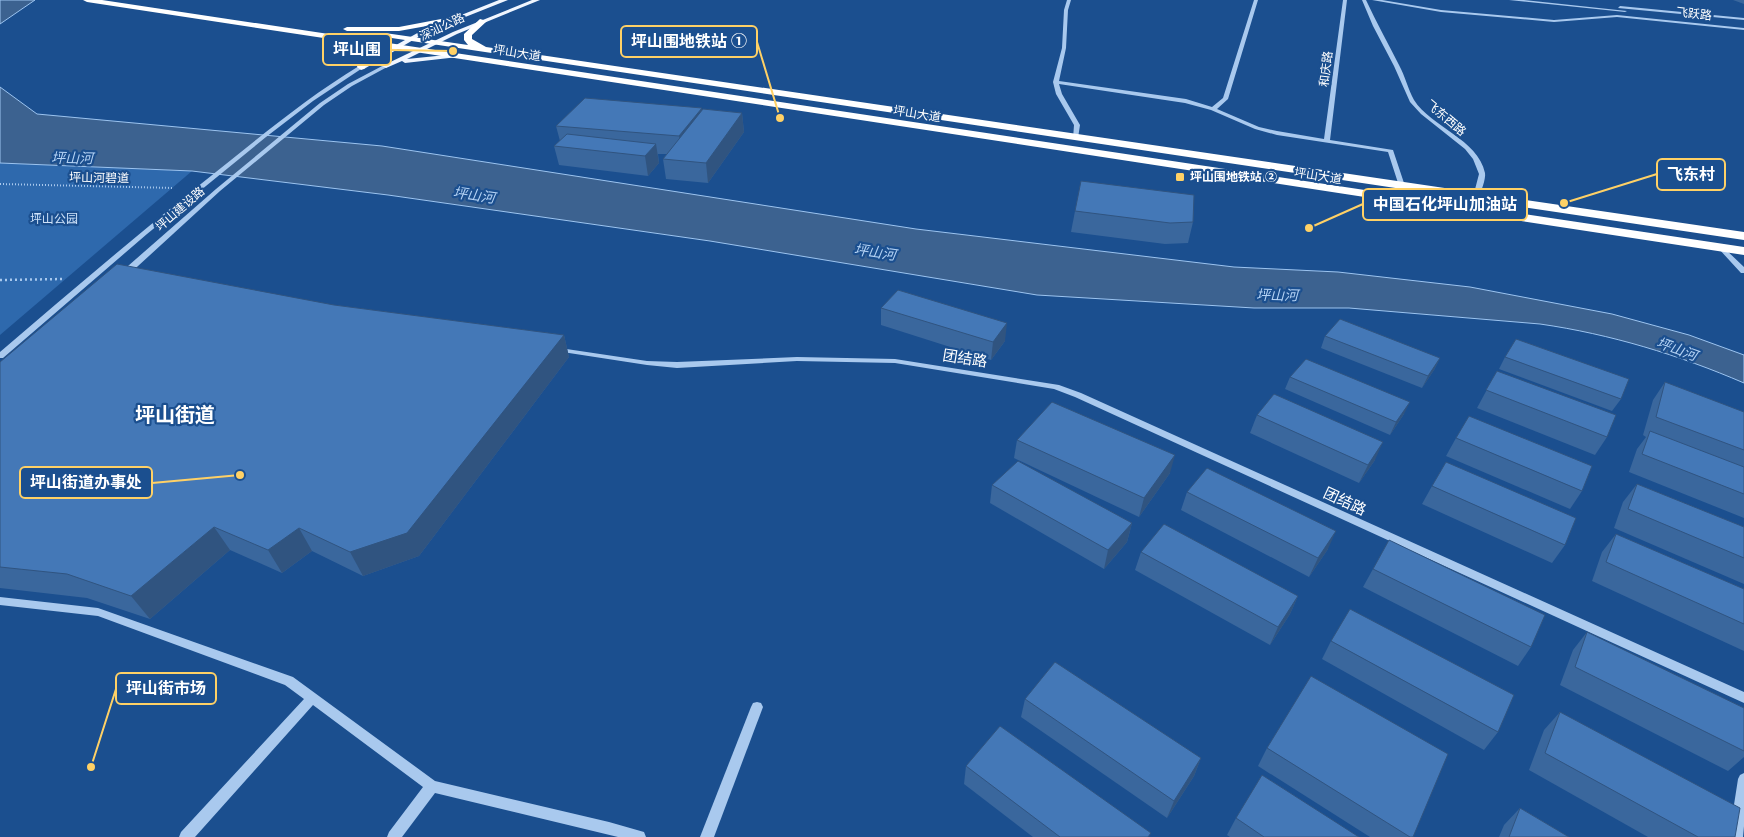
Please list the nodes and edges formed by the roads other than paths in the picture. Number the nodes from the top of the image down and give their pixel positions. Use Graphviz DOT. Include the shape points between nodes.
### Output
graph roads {
  1 [pos="87,0"];
  2 [pos="505,0"];
  3 [pos="537,0"];
  4 [pos="1069,0"];
  5 [pos="1256,0"];
  6 [pos="1345,0"];
  7 [pos="1364,0"];
  8 [pos="1374,0"];
  9 [pos="1511,0"];
  10 [pos="1553,0"];
  11 [pos="457,18"];
  12 [pos="1744,19"];
  13 [pos="483,21"];
  14 [pos="1744,23"];
  15 [pos="338,28"];
  16 [pos="347,29"];
  17 [pos="1744,29"];
  18 [pos="409,39"];
  19 [pos="352,40"];
  20 [pos="434,42"];
  21 [pos="395,47"];
  22 [pos="418,50"];
  23 [pos="490,51"];
  24 [pos="456,56"];
  25 [pos="386,66"];
  26 [pos="361,67"];
  27 [pos="1056,82"];
  28 [pos="1213,109"];
  29 [pos="1075,138"];
  30 [pos="1328,141"];
  31 [pos="1402,186"];
  32 [pos="1476,197"];
  33 [pos="1744,236"];
  34 [pos="1721,248"];
  35 [pos="1744,251"];
  36 [pos="1744,271"];
  37 [pos="123,278"];
  38 [pos="547,348"];
  39 [pos="0,356"];
  40 [pos="0,601"];
  41 [pos="312,698"];
  42 [pos="1744,698"];
  43 [pos="757,707"];
  44 [pos="1744,779"];
  45 [pos="432,786"];
  46 [pos="186,837"];
  47 [pos="394,837"];
  48 [pos="639,837"];
  49 [pos="707,837"];
  50 [pos="1736,837"];
  1 -- 19 [label="highway, 坪山大道"];
  2 -- 11 [label="main road, 深汕公路"];
  3 -- 13 [label="main road, 深汕公路"];
  4 -- 27 [label="street" via="1064,48"];
  5 -- 28 [label="street" via="1225,99"];
  6 -- 30 [label="street, 和庆路"];
  7 -- 32 [label="street, 飞东西路" via="1412,101 1467,148 1476,160 1482,174"];
  8 -- 17 [label="street, 飞跃路" via="1442,11 1554,21 1617,16"];
  9 -- 14 [label="street"];
  10 -- 12 [label="street"];
  11 -- 16 [label="highway" via="399,29"];
  11 -- 18 [label="main road, 深汕公路"];
  13 -- 20 [label="main road, 深汕公路"];
  13 -- 23 [label="highway" via="468,34 468,40"];
  15 -- 16 [label="highway, 坪山大道"];
  16 -- 18 [label="highway, 坪山大道"];
  18 -- 20 [label="highway, 坪山大道"];
  18 -- 21 [label="main road, 深汕公路"];
  19 -- 21 [label="highway, 坪山大道"];
  19 -- 26 [label="highway" via="366,52"];
  20 -- 22 [label="main road, 深汕公路"];
  20 -- 23 [label="highway, 坪山大道"];
  21 -- 22 [label="highway, 坪山大道"];
  21 -- 26 [label="main road, 深汕公路"];
  22 -- 24 [label="highway, 坪山大道"];
  22 -- 25 [label="main road, 深汕公路"];
  23 -- 29 [label="highway, 坪山大道"];
  24 -- 25 [label="main road"];
  24 -- 34 [label="highway, 坪山大道"];
  25 -- 37 [label="street, 坪山建设路" via="350,84 289,131 218,190"];
  26 -- 39 [label="street, 坪山建设路" via="333,83 197,189"];
  27 -- 28 [label="street" via="1186,101"];
  27 -- 29 [label="street" via="1059,94 1077,125"];
  28 -- 30 [label="street" via="1257,128"];
  29 -- 31 [label="highway, 坪山大道"];
  30 -- 31 [label="street" via="1391,151"];
  31 -- 32 [label="highway, 坪山大道"];
  32 -- 33 [label="highway, 坪山大道"];
  34 -- 35 [label="highway, 坪山大道"];
  34 -- 36 [label="street"];
  38 -- 42 [label="street, 团结路" via="676,365 797,360 895,361 1056,387 1078,394"];
  40 -- 41 [label="street" via="98,612 289,681"];
  41 -- 45 [label="street"];
  41 -- 46 [label="street"];
  43 -- 49 [label="street"];
  44 -- 50 [label="street"];
  45 -- 47 [label="street"];
  45 -- 48 [label="street"];
}
